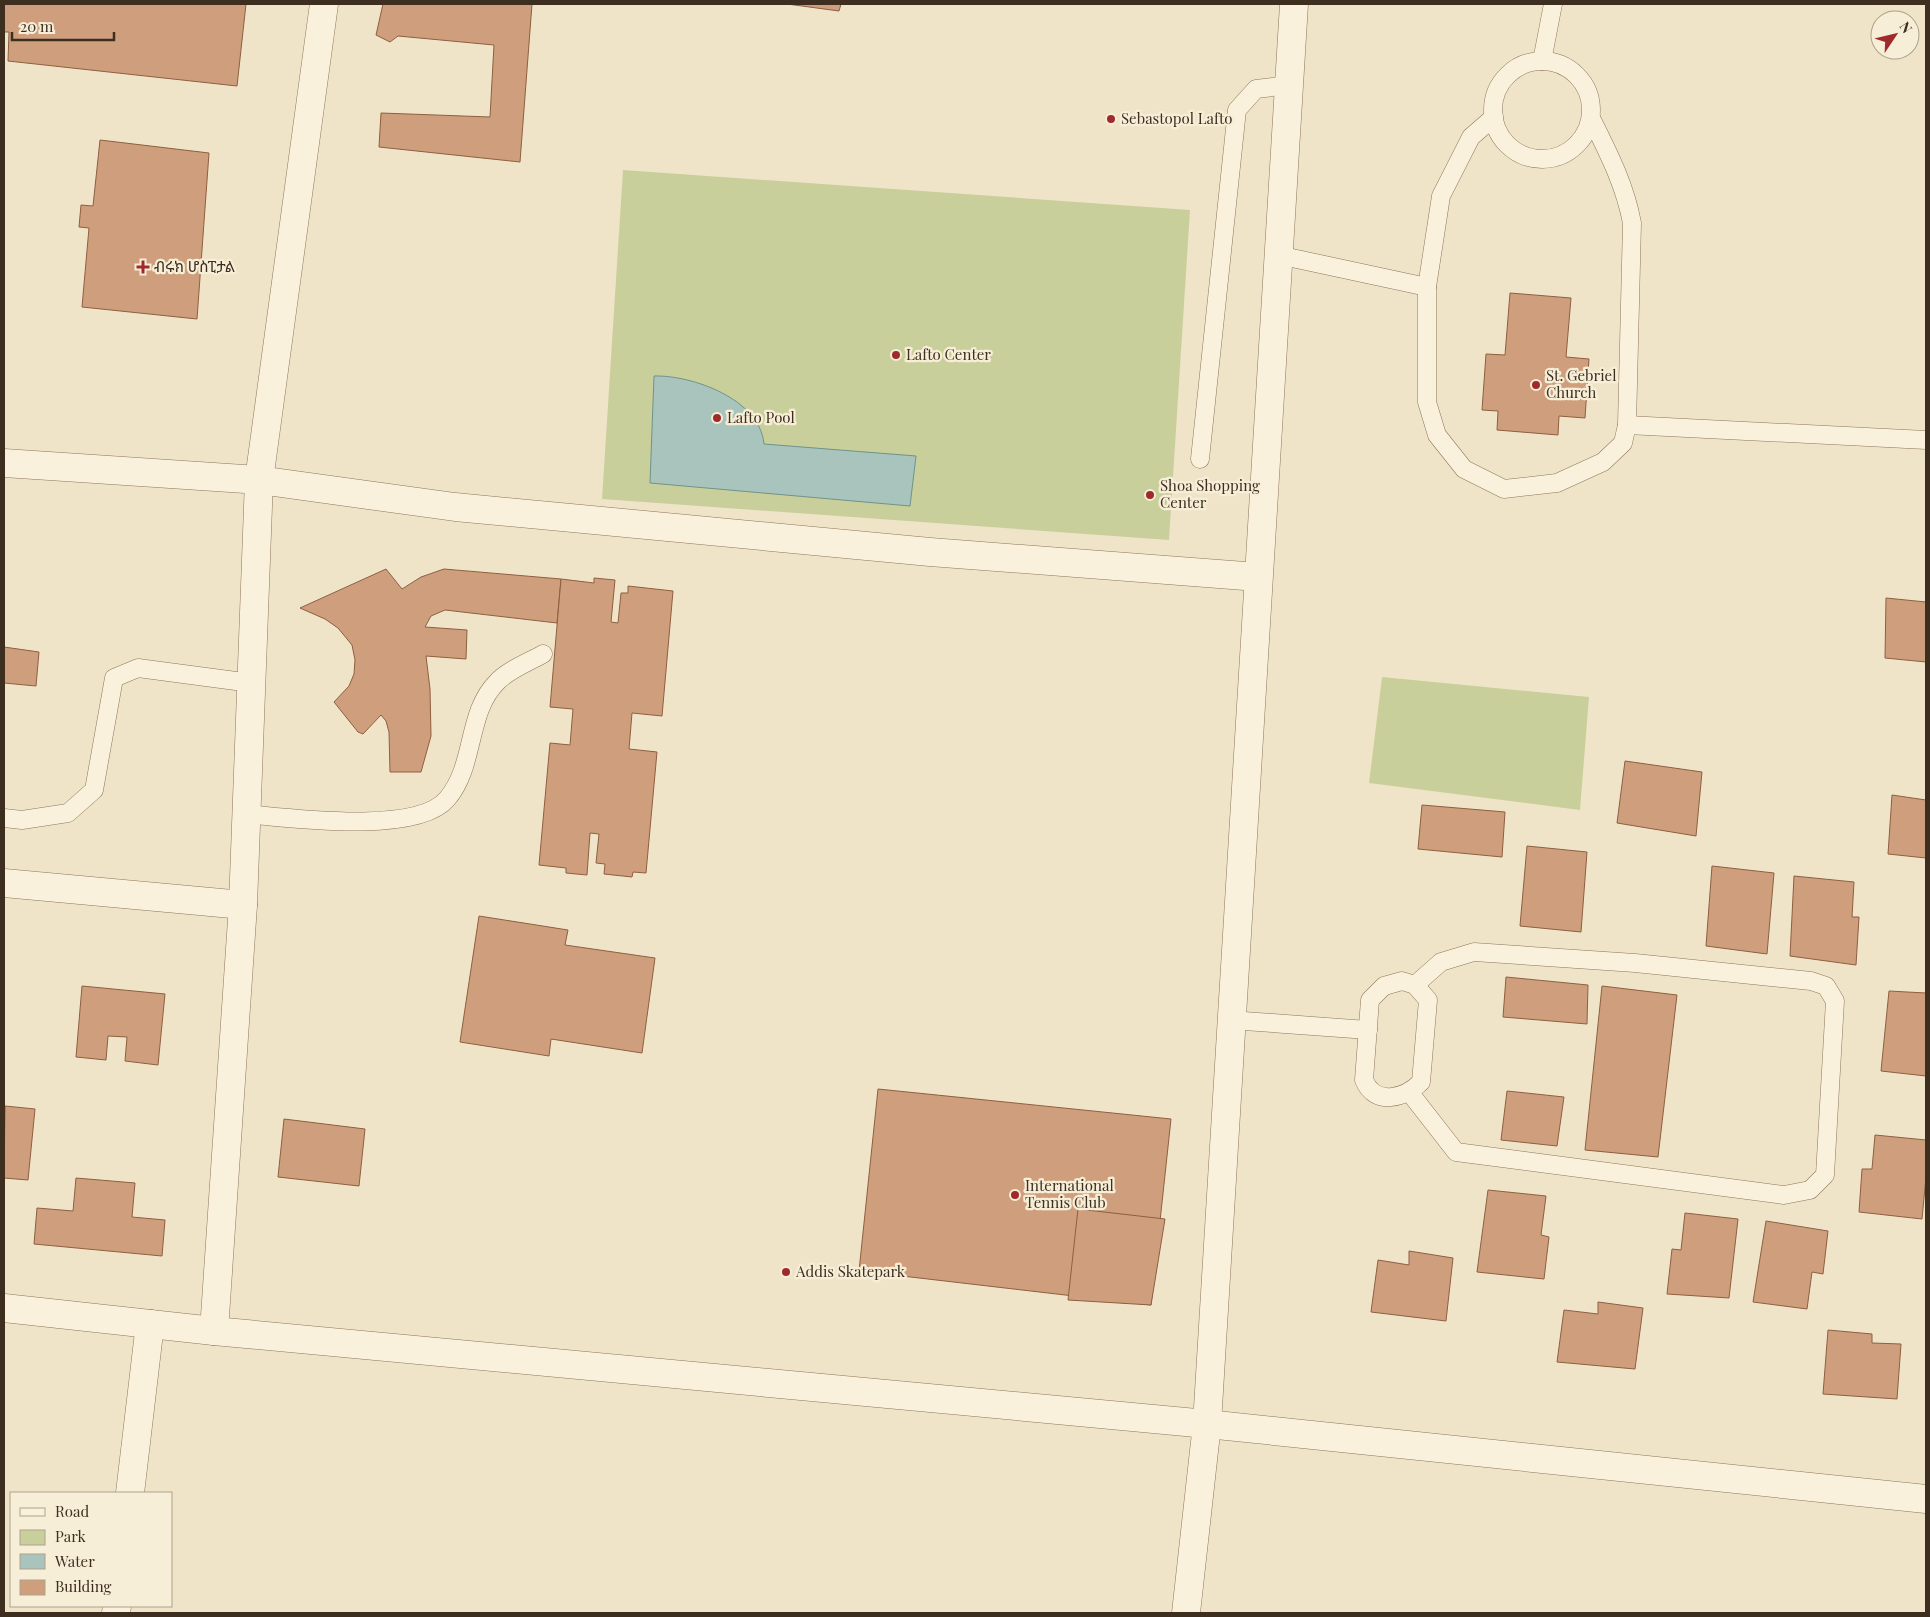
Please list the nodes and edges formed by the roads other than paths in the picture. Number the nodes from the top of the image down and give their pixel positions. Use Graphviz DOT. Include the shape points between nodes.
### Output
graph roads {
  1 [pos="324,4"];
  2 [pos="1294,4"];
  3 [pos="1553,4"];
  4 [pos="1542,61"];
  5 [pos="1289,85"];
  6 [pos="1494,117"];
  7 [pos="1591,118"];
  8 [pos="1278,255"];
  9 [pos="1427,287"];
  10 [pos="1627,425"];
  11 [pos="1926,440"];
  12 [pos="1200,459"];
  13 [pos="4,463"];
  14 [pos="259,480"];
  15 [pos="1258,578"];
  16 [pos="543,654"];
  17 [pos="251,683"];
  18 [pos="246,814"];
  19 [pos="4,818"];
  20 [pos="4,883"];
  21 [pos="243,905"];
  22 [pos="1415,985"];
  23 [pos="1230,1020"];
  24 [pos="1368,1030"];
  25 [pos="1410,1093"];
  26 [pos="4,1308"];
  27 [pos="150,1324"];
  28 [pos="214,1331"];
  29 [pos="1207,1424"];
  30 [pos="130,1492"];
  31 [pos="1926,1499"];
  32 [pos="1186,1613"];
  1 -- 14 [label="street"];
  2 -- 5 [label="street"];
  3 -- 4 [label="lane"];
  4 -- 6 [label="lane" via="1526,64 1511,72 1500,85 1494,100"];
  4 -- 7 [label="lane" via="1573,72 1584,85 1590,101"];
  5 -- 8 [label="street"];
  5 -- 12 [label="lane" via="1256,89 1237,110"];
  6 -- 7 [label="lane" via="1498,132 1508,145 1535,159 1565,154 1577,145"];
  6 -- 9 [label="lane" via="1470,137 1441,196"];
  7 -- 10 [label="lane" via="1627,197 1632,223"];
  8 -- 9 [label="lane"];
  8 -- 15 [label="street"];
  9 -- 10 [label="lane" via="1427,402 1437,435 1464,469 1504,489 1557,483 1603,462 1623,443"];
  10 -- 11 [label="lane"];
  13 -- 14 [label="street"];
  14 -- 15 [label="street" via="455,507 930,552"];
  14 -- 17 [label="street"];
  15 -- 23 [label="street"];
  16 -- 18 [label="lane" via="498,681 478,708 462,772 447,800 424,813 346,823"];
  17 -- 18 [label="street"];
  17 -- 19 [label="lane" via="138,668 114,678 94,790 68,813 22,820"];
  18 -- 21 [label="street"];
  20 -- 21 [label="street"];
  21 -- 28 [label="street"];
  22 -- 24 [label="lane" via="1402,981 1384,986 1370,1000"];
  22 -- 25 [label="lane" via="1428,1000 1422,1082"];
  22 -- 25 [label="lane" via="1441,962 1474,952 1635,962 1811,981 1826,986 1835,1001 1825,1175 1810,1190 1784,1195 1456,1152"];
  23 -- 24 [label="lane"];
  23 -- 29 [label="street"];
  24 -- 25 [label="lane" via="1364,1080 1368,1089 1374,1096 1390,1098"];
  26 -- 27 [label="street"];
  27 -- 28 [label="street"];
  27 -- 30 [label="street"];
  28 -- 29 [label="street"];
  29 -- 31 [label="street"];
  29 -- 32 [label="street"];
}
